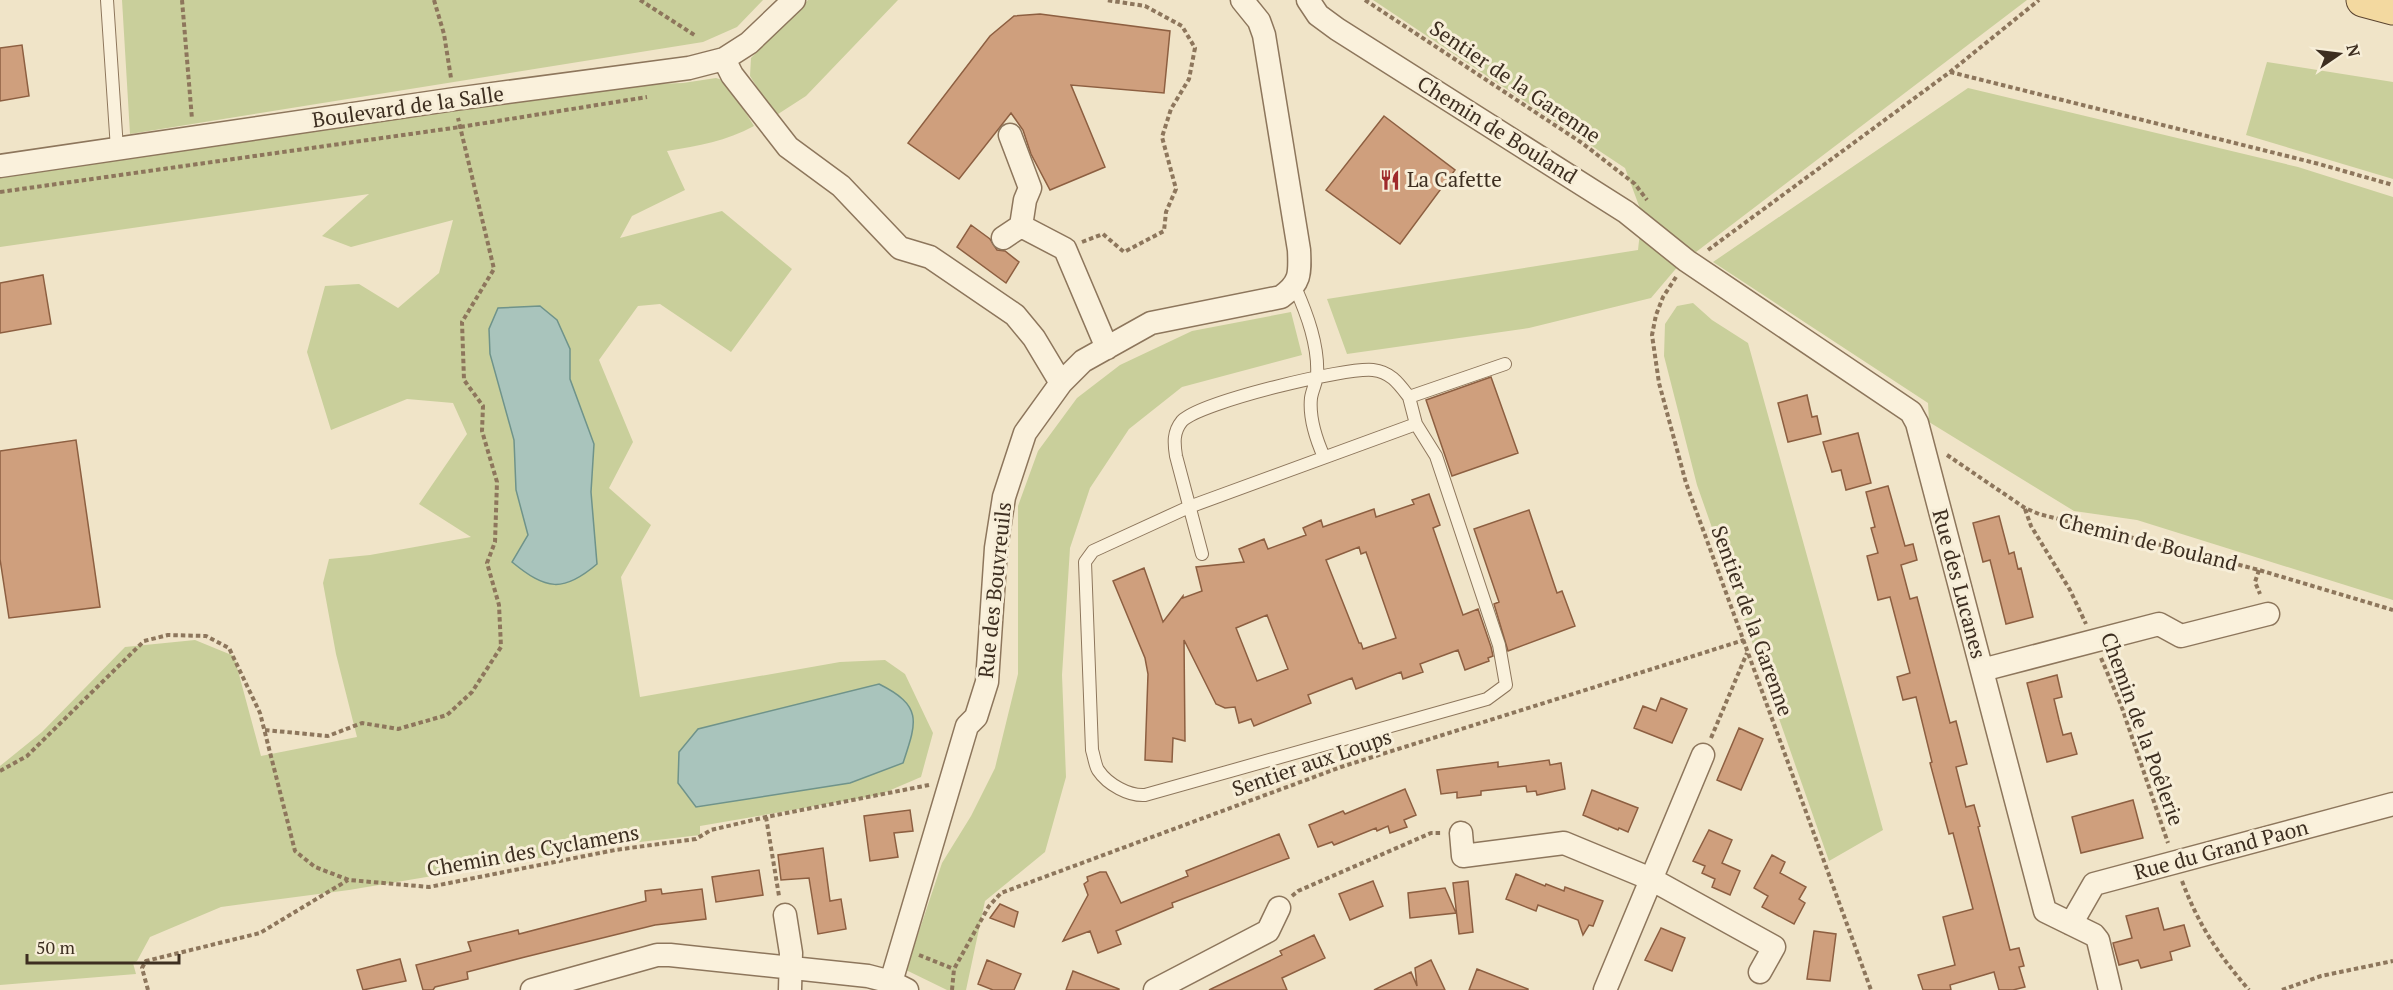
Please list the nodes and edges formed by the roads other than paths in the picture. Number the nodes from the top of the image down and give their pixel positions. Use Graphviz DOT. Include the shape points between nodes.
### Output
graph roads {
  1 [pos="107,0"];
  2 [pos="794,0"];
  3 [pos="1242,0"];
  4 [pos="1308,0"];
  5 [pos="2363,0"];
  6 [pos="2393,8"];
  7 [pos="724,59"];
  8 [pos="1010,135"];
  9 [pos="117,149"];
  10 [pos="0,166"];
  11 [pos="1689,262"];
  12 [pos="1295,287"];
  13 [pos="1107,348"];
  14 [pos="1505,363"];
  15 [pos="1317,377"];
  16 [pos="1061,382"];
  17 [pos="1409,397"];
  18 [pos="1416,424"];
  19 [pos="1324,457"];
  20 [pos="1189,507"];
  21 [pos="1202,554"];
  22 [pos="2268,615"];
  23 [pos="1982,670"];
  24 [pos="1703,755"];
  25 [pos="2393,804"];
  26 [pos="1461,833"];
  27 [pos="1651,879"];
  28 [pos="1279,908"];
  29 [pos="785,915"];
  30 [pos="2071,924"];
  31 [pos="1760,972"];
  32 [pos="789,979"];
  33 [pos="899,986"];
  34 [pos="556,987"];
  35 [pos="532,990"];
  36 [pos="1155,990"];
  37 [pos="1605,990"];
  38 [pos="2110,990"];
  1 -- 9 [label="lane"];
  2 -- 7 [label="street, Boulevard de la Salle" via="749,43"];
  3 -- 12 [label="street" via="1259,21 1264,35 1299,250 1300,270"];
  4 -- 11 [label="street, Chemin de Bouland" via="1318,15 1337,29 1626,212"];
  5 -- 6 [label="main road"];
  7 -- 9 [label="street, Boulevard de la Salle" via="689,68"];
  7 -- 16 [label="street" via="788,147 841,186 900,248 930,257 1015,315 1035,338"];
  8 -- 13 [label="street" via="1030,188 1012,232 1065,249"];
  9 -- 10 [label="street, Boulevard de la Salle"];
  11 -- 23 [label="street, Rue des Lucanes" via="1911,412 1921,437"];
  12 -- 13 [label="street, Rue des Bouvreuils" via="1281,297 1151,323"];
  12 -- 15 [label="lane" via="1308,315"];
  13 -- 16 [label="street, Rue des Bouvreuils" via="1083,361"];
  14 -- 17 [label="lane"];
  15 -- 17 [label="lane" via="1373,370 1395,379"];
  15 -- 19 [label="lane" via="1311,399 1316,438"];
  15 -- 20 [label="lane" via="1193,413 1183,421 1174,442"];
  16 -- 33 [label="street, Rue des Bouvreuils" via="1025,434 1004,497 996,548 987,682 976,717 967,726 903,948"];
  17 -- 18 [label="lane"];
  18 -- 19 [label="lane"];
  18 -- 20 [label="lane" via="1436,456 1498,645 1506,685 1487,699 1134,796 1098,770 1092,750 1085,562 1093,551"];
  19 -- 20 [label="lane"];
  20 -- 21 [label="lane"];
  22 -- 23 [label="street" via="2181,636 2159,624"];
  23 -- 30 [label="street, Rue des Lucanes" via="2045,911"];
  24 -- 27 [label="street"];
  25 -- 30 [label="street, Rue du Grand Paon" via="2094,884"];
  26 -- 27 [label="street" via="1463,856 1564,843"];
  27 -- 31 [label="street" via="1774,947"];
  27 -- 37 [label="street"];
  28 -- 36 [label="street" via="1268,931"];
  29 -- 32 [label="street" via="791,953"];
  30 -- 38 [label="street, Rue des Lucanes" via="2098,940"];
  32 -- 33 [label="street" via="868,976"];
  32 -- 34 [label="street" via="657,955"];
  34 -- 35 [label="street"];
}
